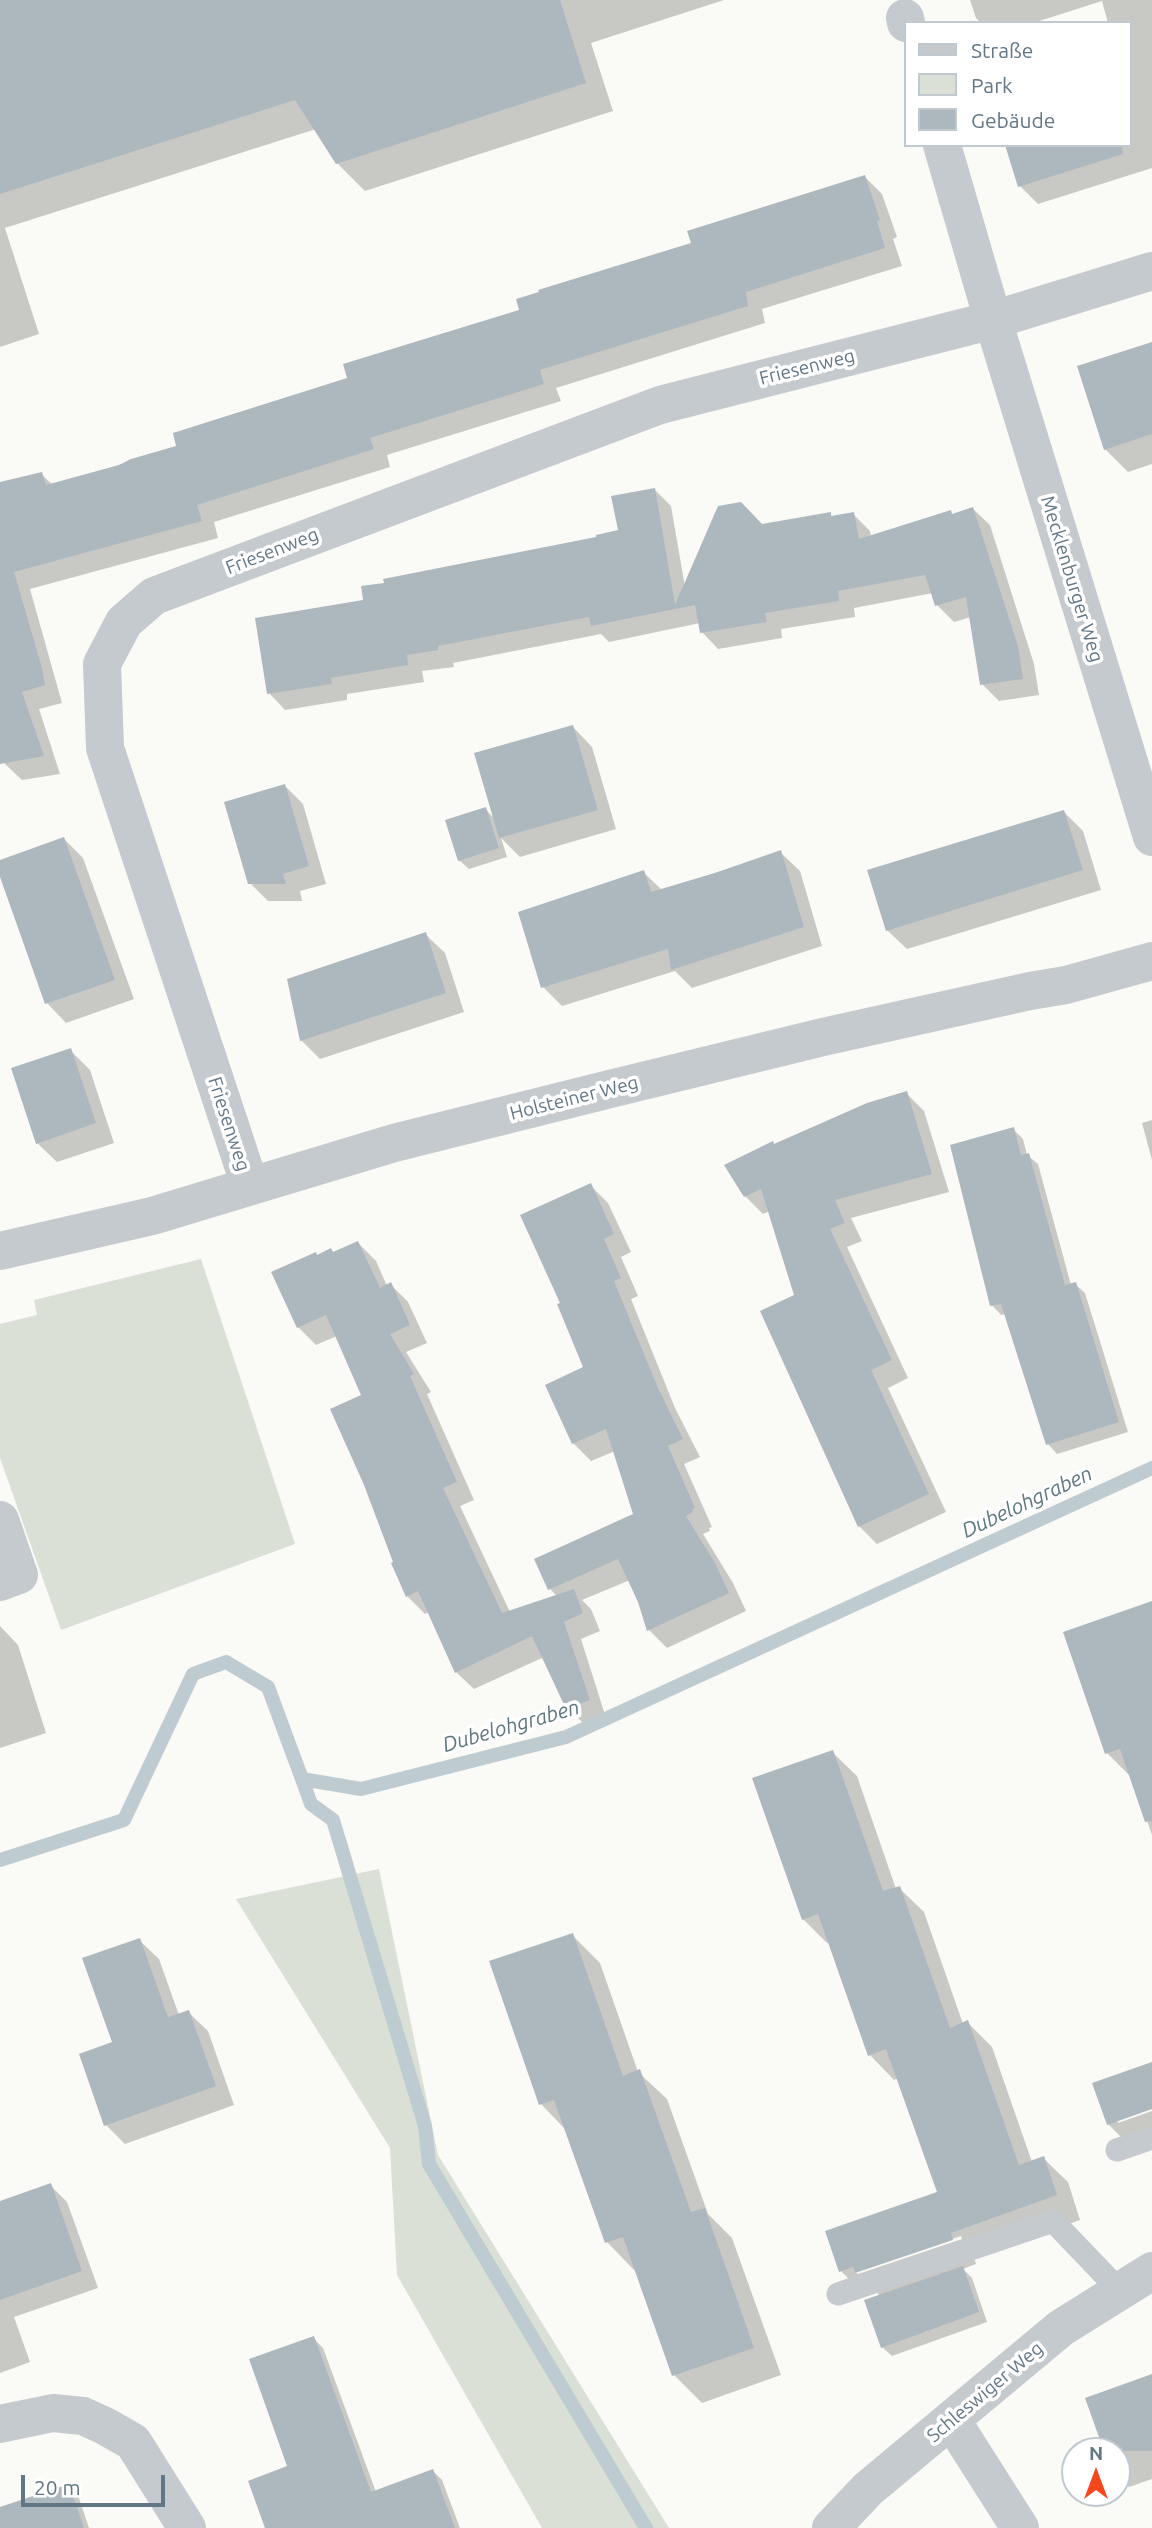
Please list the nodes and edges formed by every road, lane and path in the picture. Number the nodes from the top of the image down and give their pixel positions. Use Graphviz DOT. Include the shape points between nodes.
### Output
graph roads {
  1 [pos="943,147"];
  2 [pos="1152,271"];
  3 [pos="993,320"];
  4 [pos="1152,837"];
  5 [pos="1152,961"];
  6 [pos="250,1186"];
  7 [pos="0,1251"];
  8 [pos="0,1520"];
  9 [pos="0,1582"];
  10 [pos="1152,2138"];
  11 [pos="1117,2151"];
  12 [pos="1152,2272"];
  13 [pos="1120,2291"];
  14 [pos="838,2294"];
  15 [pos="952,2421"];
  16 [pos="0,2424"];
  17 [pos="187,2528"];
  18 [pos="831,2528"];
  19 [pos="1020,2528"];
  1 -- 3 [label="street, Mecklenburger Weg"];
  2 -- 3 [label="street"];
  3 -- 4 [label="street, Mecklenburger Weg"];
  3 -- 6 [label="street, Friesenweg" via="660,405 153,596 124,622 102,664 105,748"];
  5 -- 6 [label="street, Holsteiner Weg" via="1066,985 610,1089 394,1143"];
  6 -- 7 [label="street, Holsteiner Weg" via="152,1216"];
  8 -- 9 [label="street" via="19,1576"];
  10 -- 11 [label="lane"];
  12 -- 13 [label="street, Schleswiger Weg"];
  13 -- 14 [label="lane" via="1053,2221"];
  13 -- 15 [label="street, Schleswiger Weg" via="1061,2328"];
  15 -- 18 [label="street, Schleswiger Weg" via="868,2490"];
  15 -- 19 [label="street"];
  16 -- 17 [label="street" via="53,2413 83,2416 105,2426 133,2442"];
}
